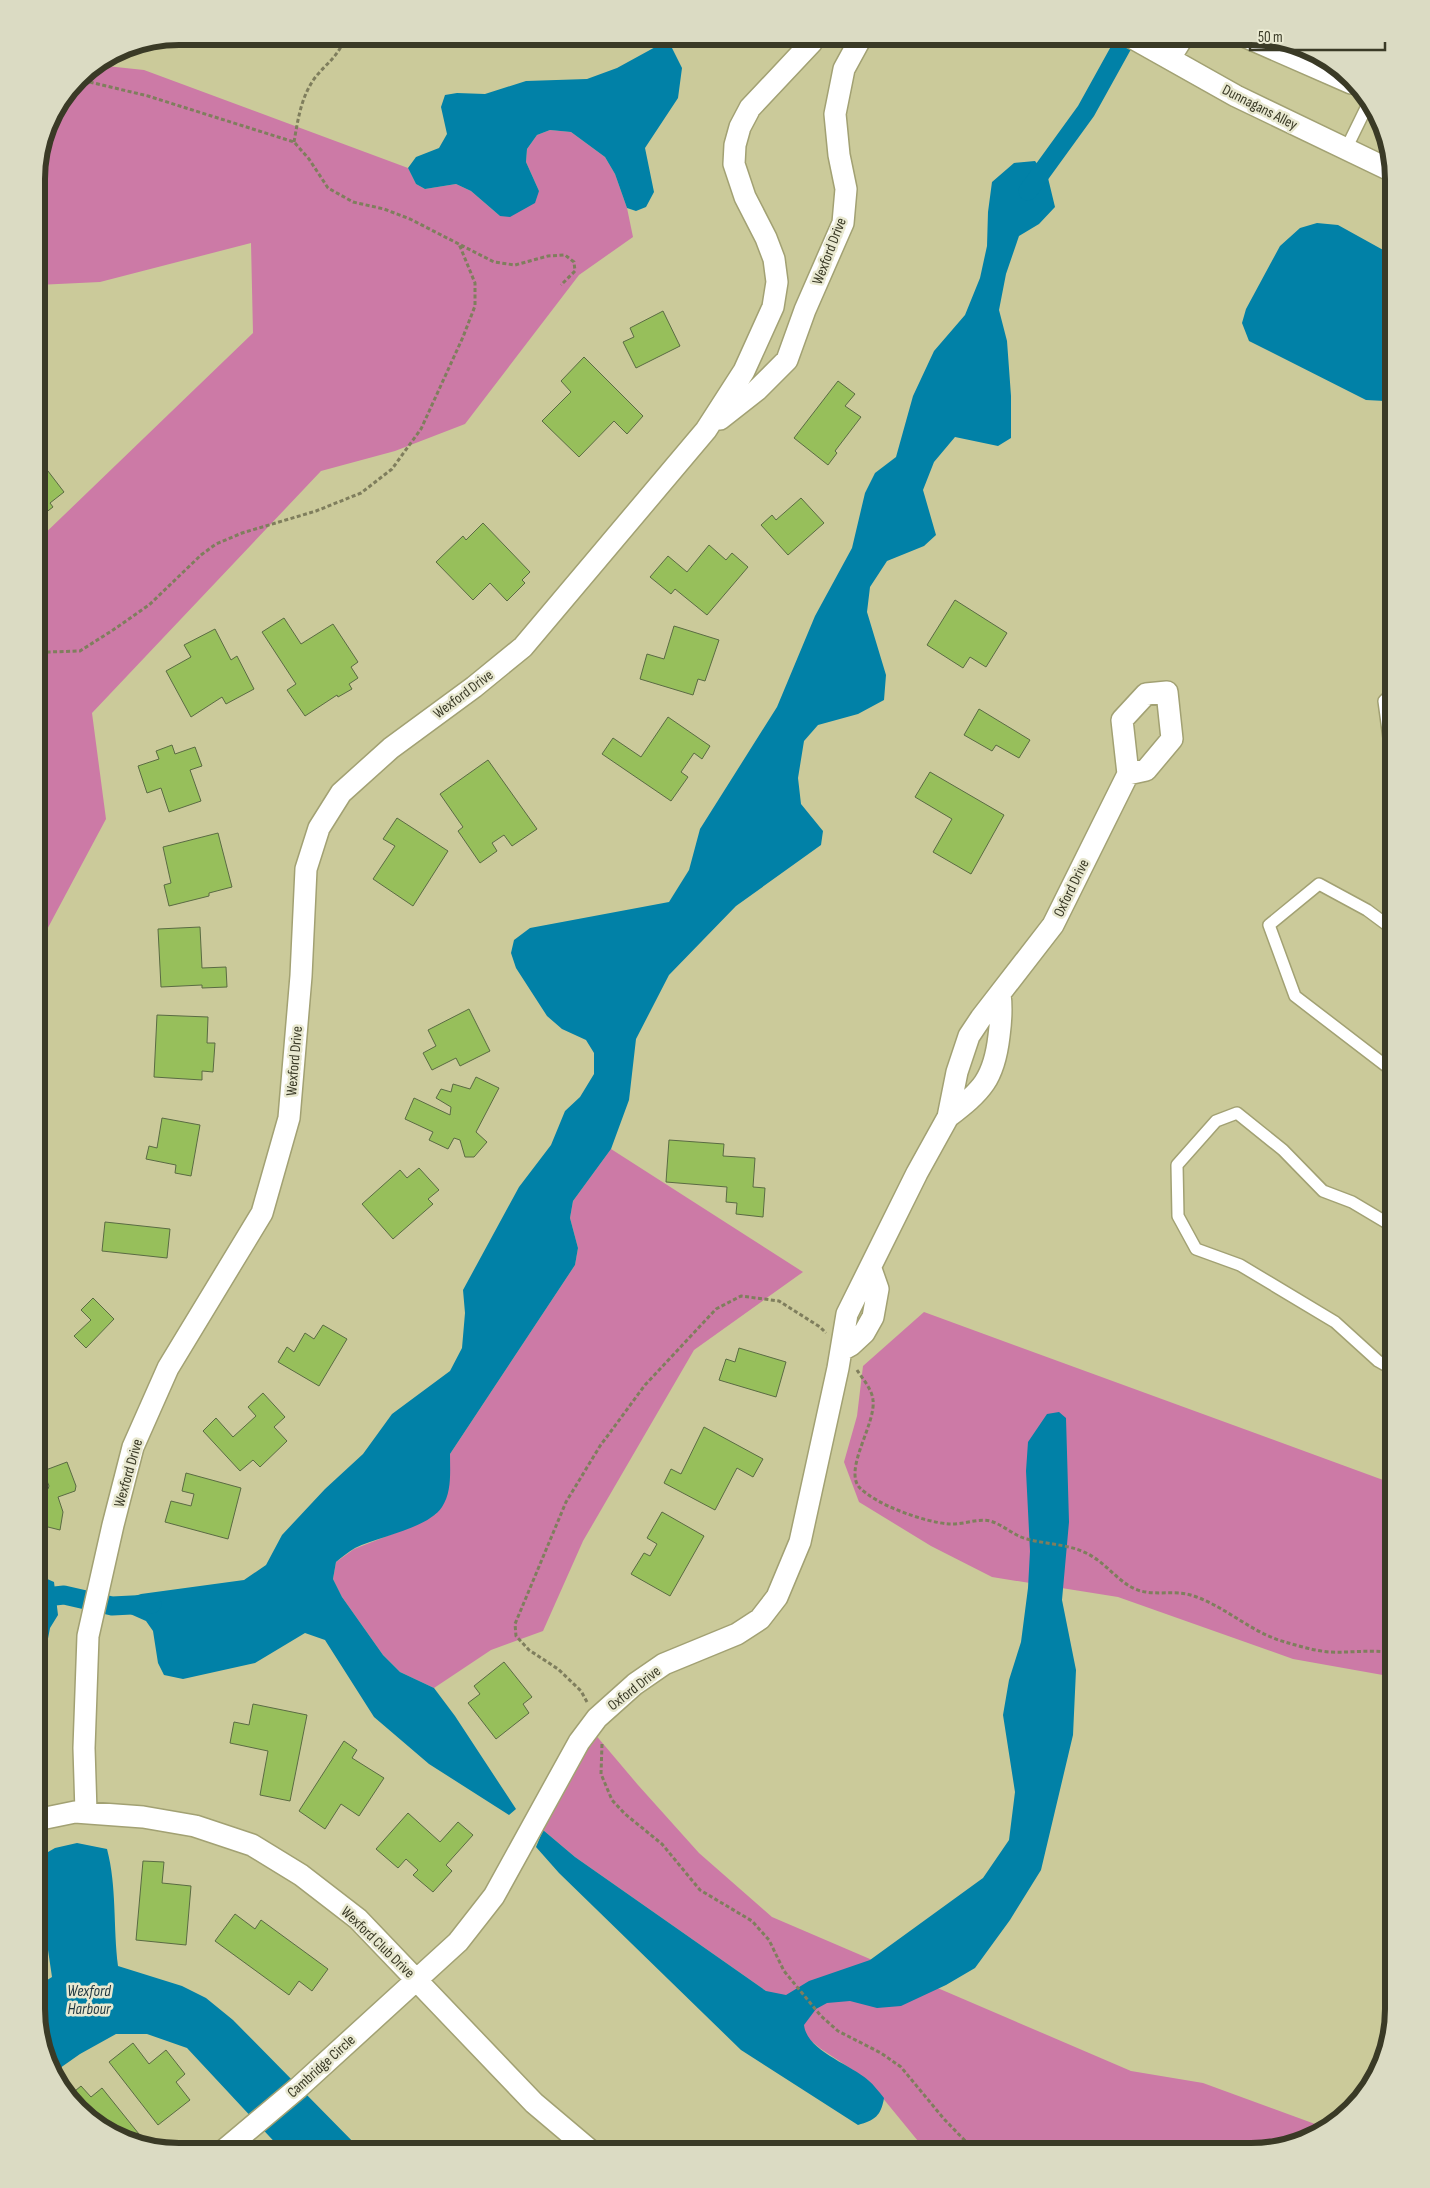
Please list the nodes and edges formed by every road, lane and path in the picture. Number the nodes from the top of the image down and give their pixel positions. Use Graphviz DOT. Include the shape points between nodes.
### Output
graph roads {
  1 [pos="343,45"];
  2 [pos="809,45"];
  3 [pos="857,45"];
  4 [pos="1147,45"];
  5 [pos="1178,45"];
  6 [pos="1270,47"];
  7 [pos="1170,58"];
  8 [pos="1338,77"];
  9 [pos="88,81"];
  10 [pos="1365,110"];
  11 [pos="294,142"];
  12 [pos="1346,149"];
  13 [pos="1384,167"];
  14 [pos="459,244"];
  15 [pos="562,285"];
  16 [pos="706,430"];
  17 [pos="45,654"];
  18 [pos="1128,774"];
  19 [pos="1385,923"];
  20 [pos="1000,994"];
  21 [pos="1385,1065"];
  22 [pos="948,1117"];
  23 [pos="1385,1222"];
  24 [pos="842,1350"];
  25 [pos="1385,1365"];
  26 [pos="1385,1652"];
  27 [pos="597,1718"];
  28 [pos="86,1812"];
  29 [pos="45,1818"];
  30 [pos="416,1978"];
  31 [pos="233,2143"];
  32 [pos="581,2143"];
  33 [pos="967,2143"];
  1 -- 11 [label="path" via="340,52 314,79 302,101"];
  2 -- 16 [label="street, Wexford Drive" via="750,108 735,145 734,164 745,197 772,252 777,282 765,328 744,371"];
  3 -- 16 [label="street, Wexford Drive" via="844,69 835,114 846,190 843,223 787,360 757,390"];
  4 -- 7 [label="street, Dunnagans Alley"];
  5 -- 7 [label="street"];
  6 -- 8 [label="street"];
  7 -- 12 [label="street, Dunnagans Alley" via="1236,96"];
  9 -- 11 [label="path" via="148,96"];
  10 -- 12 [label="lane"];
  11 -- 14 [label="path" via="310,158 328,188 353,202 410,219"];
  12 -- 13 [label="street, Dunnagans Alley"];
  14 -- 15 [label="path" via="494,262 515,265 565,255 574,262 575,271"];
  14 -- 17 [label="path" via="475,283 475,306 421,429 392,469 361,493 216,544 149,605 113,630 80,650"];
  16 -- 28 [label="street, Wexford Drive" via="524,647 391,748 341,793 319,828 306,869 289,1118 262,1212 168,1368 133,1447 113,1525 88,1636 84,1748"];
  18 -- 20 [label="street, Oxford Drive" via="1053,924"];
  19 -- 21 [label="lane" via="1368,910 1319,884 1269,925 1295,996"];
  20 -- 22 [label="street, Oxford Drive" via="970,1036 957,1072"];
  20 -- 22 [label="street, Oxford Drive" via="1002,1013 992,1073 978,1092"];
  22 -- 24 [label="street, Oxford Drive" via="847,1314"];
  23 -- 25 [label="lane" via="1352,1202 1323,1191 1283,1150 1237,1113 1216,1121 1177,1165 1178,1216 1196,1249 1240,1265 1327,1318"];
  24 -- 26 [label="path" via="852,1361 873,1399 872,1418 854,1470 858,1485 872,1498 931,1521 950,1524 987,1520 1026,1539 1072,1548 1093,1556 1134,1588 1152,1594 1195,1596 1283,1642 1329,1652"];
  24 -- 27 [label="street, Oxford Drive" via="800,1542 777,1596 760,1619 737,1634 664,1664 635,1684"];
  24 -- 27 [label="path" via="820,1327 779,1301 742,1296 716,1309 684,1341 645,1385 600,1446 566,1502 515,1624 516,1636 581,1690"];
  27 -- 30 [label="street, Oxford Drive" via="579,1742 494,1896 458,1942"];
  27 -- 33 [label="path" via="602,1730 601,1774 612,1800 624,1814 662,1844 700,1890 752,1921 768,1940 794,1986 821,2016 838,2031 901,2067"];
  28 -- 29 [label="street, Wexford Club Drive"];
  28 -- 30 [label="street, Wexford Club Drive" via="195,1826 252,1845 301,1875 358,1919"];
  30 -- 31 [label="street, Cambridge Circle"];
  30 -- 32 [label="street, Wexford Club Drive" via="534,2103"];
}
